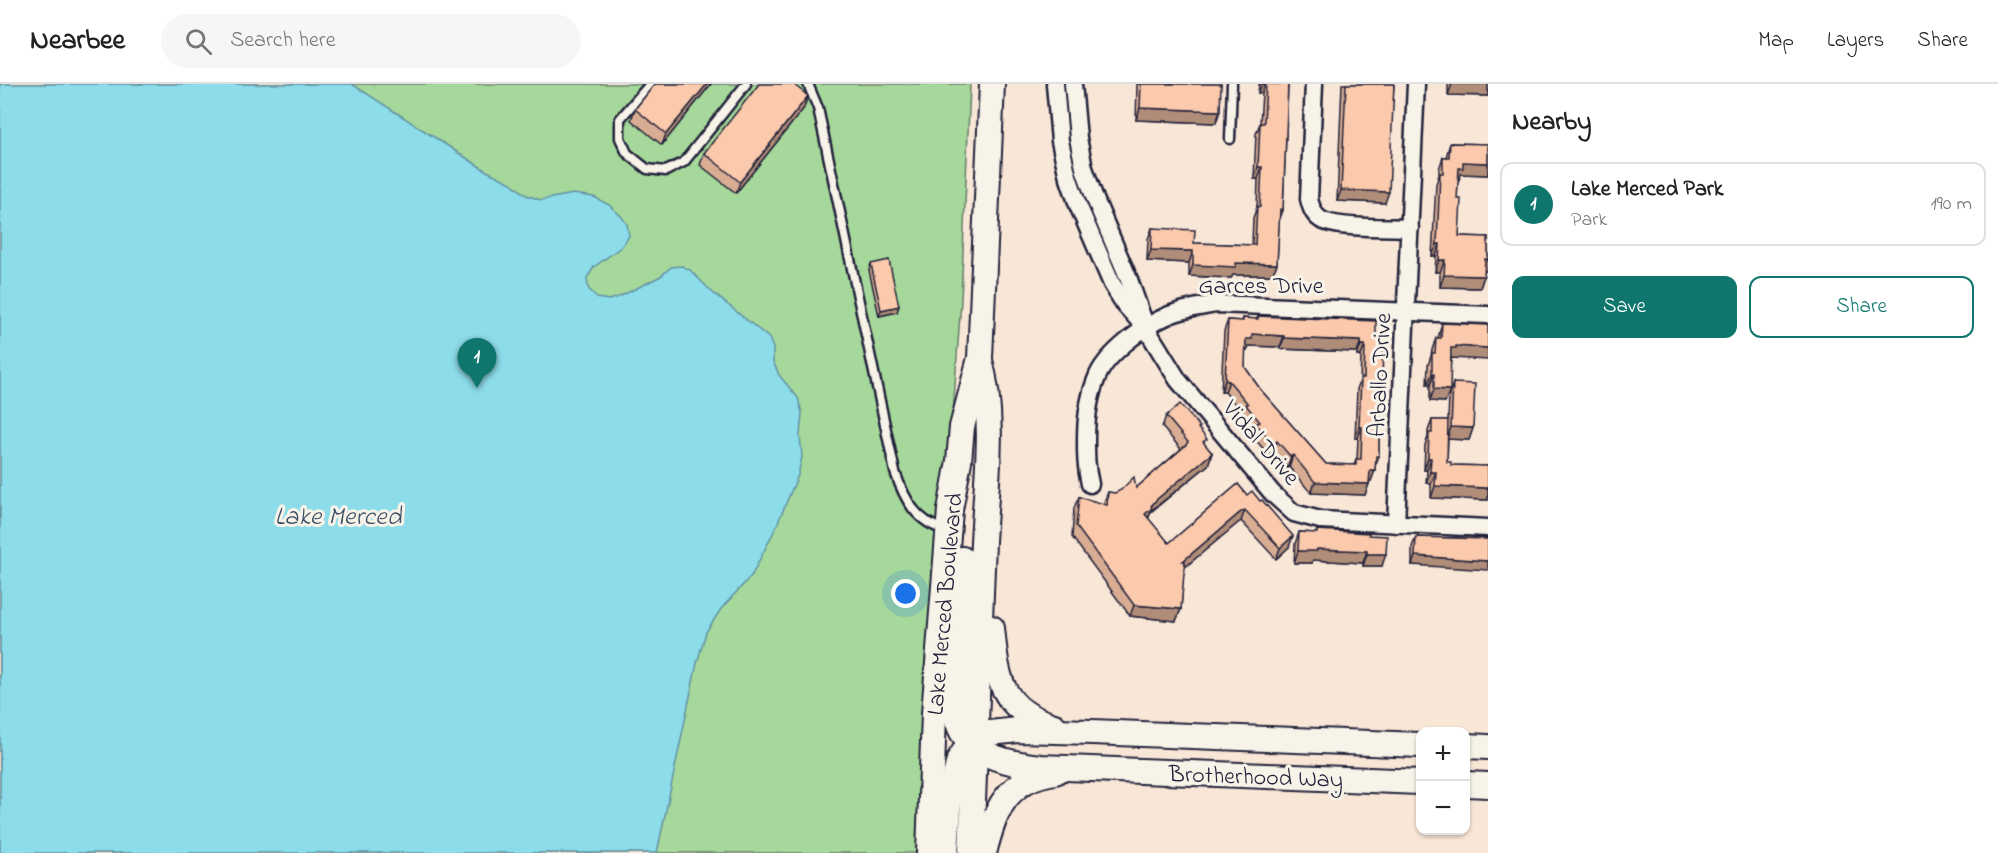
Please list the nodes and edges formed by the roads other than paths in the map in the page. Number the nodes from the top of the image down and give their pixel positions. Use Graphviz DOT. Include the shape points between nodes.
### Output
graph roads {
  1 [pos="650,84"];
  2 [pos="746,84"];
  3 [pos="808,84"];
  4 [pos="992,84"];
  5 [pos="1055,84"];
  6 [pos="1073,84"];
  7 [pos="1232,84"];
  8 [pos="1314,84"];
  9 [pos="1416,84"];
  10 [pos="1230,139"];
  11 [pos="1410,228"];
  12 [pos="1406,312"];
  13 [pos="1488,315"];
  14 [pos="1146,328"];
  15 [pos="980,358"];
  16 [pos="959,461"];
  17 [pos="1090,484"];
  18 [pos="1396,524"];
  19 [pos="984,526"];
  20 [pos="1488,528"];
  21 [pos="949,531"];
  22 [pos="1092,732"];
  23 [pos="973,743"];
  24 [pos="1416,745"];
  25 [pos="1470,746"];
  26 [pos="1488,747"];
  27 [pos="1092,770"];
  28 [pos="1416,783"];
  29 [pos="1470,784"];
  30 [pos="1488,785"];
  31 [pos="929,853"];
  32 [pos="946,853"];
  33 [pos="971,853"];
  34 [pos="984,853"];
  1 -- 2 [label="lane" via="620,119 620,138 627,153 647,169 666,171 684,162"];
  3 -- 21 [label="lane" via="818,108 895,472 906,498 921,518"];
  4 -- 15 [label="main road, Lake Merced Boulevard"];
  5 -- 14 [label="street, Vidal Drive" via="1060,141 1078,205 1112,284"];
  6 -- 14 [label="street, Vidal Drive" via="1084,168"];
  7 -- 10 [label="lane"];
  8 -- 11 [label="street" via="1309,199 1312,211 1333,224"];
  9 -- 11 [label="street, Arballo Drive"];
  11 -- 12 [label="street, Arballo Drive"];
  12 -- 13 [label="street, Garces Drive"];
  12 -- 14 [label="street, Garces Drive" via="1216,304 1166,316"];
  12 -- 18 [label="street, Arballo Drive"];
  14 -- 17 [label="street, Garces Drive" via="1117,350 1098,373 1086,426"];
  14 -- 18 [label="street, Vidal Drive" via="1178,380 1273,494 1294,513 1320,520"];
  15 -- 16 [label="main road, Lake Merced Boulevard" via="965,410"];
  15 -- 19 [label="main road, Lake Merced Boulevard" via="990,429"];
  16 -- 21 [label="main road, Lake Merced Boulevard"];
  16 -- 23 [label="main road" via="964,503 956,710 959,726"];
  18 -- 20 [label="street, Vidal Drive"];
  19 -- 22 [label="main road" via="1001,684 1029,716 1053,726"];
  19 -- 23 [label="main road, Lake Merced Boulevard"];
  21 -- 31 [label="main road, Lake Merced Boulevard" via="934,714"];
  22 -- 23 [label="main road" via="1018,730 990,733"];
  22 -- 24 [label="main road, Brotherhood Way"];
  23 -- 27 [label="main road" via="1008,762"];
  23 -- 32 [label="main road" via="959,760 951,792"];
  23 -- 33 [label="main road, Lake Merced Boulevard"];
  25 -- 26 [label="main road"];
  27 -- 28 [label="main road, Brotherhood Way"];
  27 -- 34 [label="main road" via="1039,775 1016,788 1006,796 994,817"];
  29 -- 30 [label="main road"];
}
